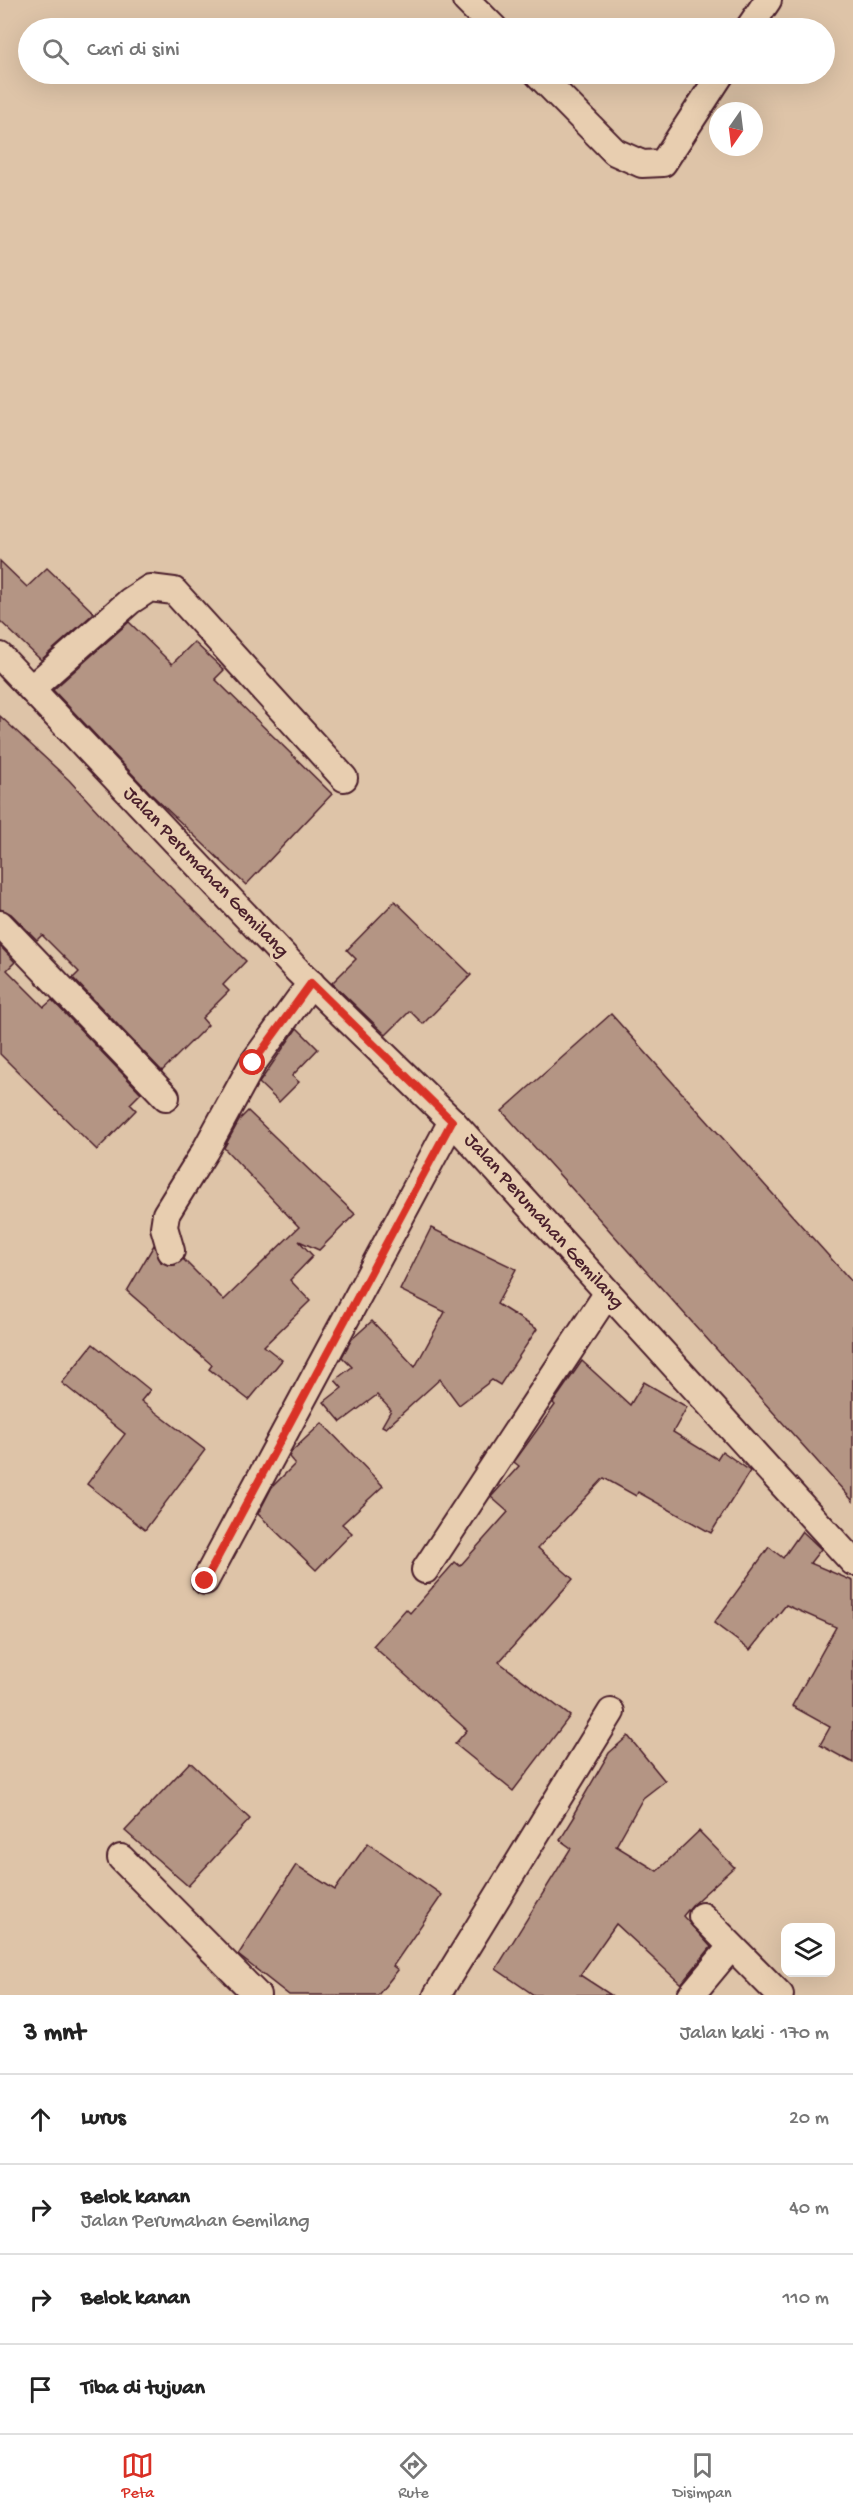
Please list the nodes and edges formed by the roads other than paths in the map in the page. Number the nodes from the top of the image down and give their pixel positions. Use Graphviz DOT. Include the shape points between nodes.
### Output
graph roads {
  1 [pos="466,0"];
  2 [pos="768,0"];
  3 [pos="484,18"];
  4 [pos="756,18"];
  5 [pos="548,84"];
  6 [pos="714,84"];
  7 [pos="0,656"];
  8 [pos="32,688"];
  9 [pos="344,778"];
  10 [pos="0,924"];
  11 [pos="305,977"];
  12 [pos="166,1097"];
  13 [pos="452,1121"];
  14 [pos="171,1251"];
  15 [pos="607,1294"];
  16 [pos="853,1562"];
  17 [pos="425,1570"];
  18 [pos="205,1581"];
  19 [pos="611,1712"];
  20 [pos="121,1858"];
  21 [pos="702,1916"];
  22 [pos="731,1947"];
  23 [pos="257,1995"];
  24 [pos="437,1995"];
  25 [pos="691,1995"];
  26 [pos="780,1995"];
  1 -- 3 [label="street"];
  2 -- 4 [label="street"];
  5 -- 6 [label="street" via="615,153 642,164 663,163"];
  7 -- 8 [label="street, Jalan Perumahan Gemilang"];
  8 -- 9 [label="street" via="150,588 174,591"];
  8 -- 11 [label="street, Jalan Perumahan Gemilang" via="127,793"];
  10 -- 12 [label="street"];
  11 -- 13 [label="street, Jalan Perumahan Gemilang"];
  11 -- 14 [label="street" via="166,1214 164,1227"];
  13 -- 15 [label="street, Jalan Perumahan Gemilang"];
  13 -- 18 [label="street"];
  15 -- 16 [label="street, Jalan Perumahan Gemilang"];
  15 -- 17 [label="street"];
  19 -- 24 [label="street"];
  20 -- 23 [label="street"];
  21 -- 22 [label="street"];
  22 -- 25 [label="street"];
  22 -- 26 [label="street"];
}
